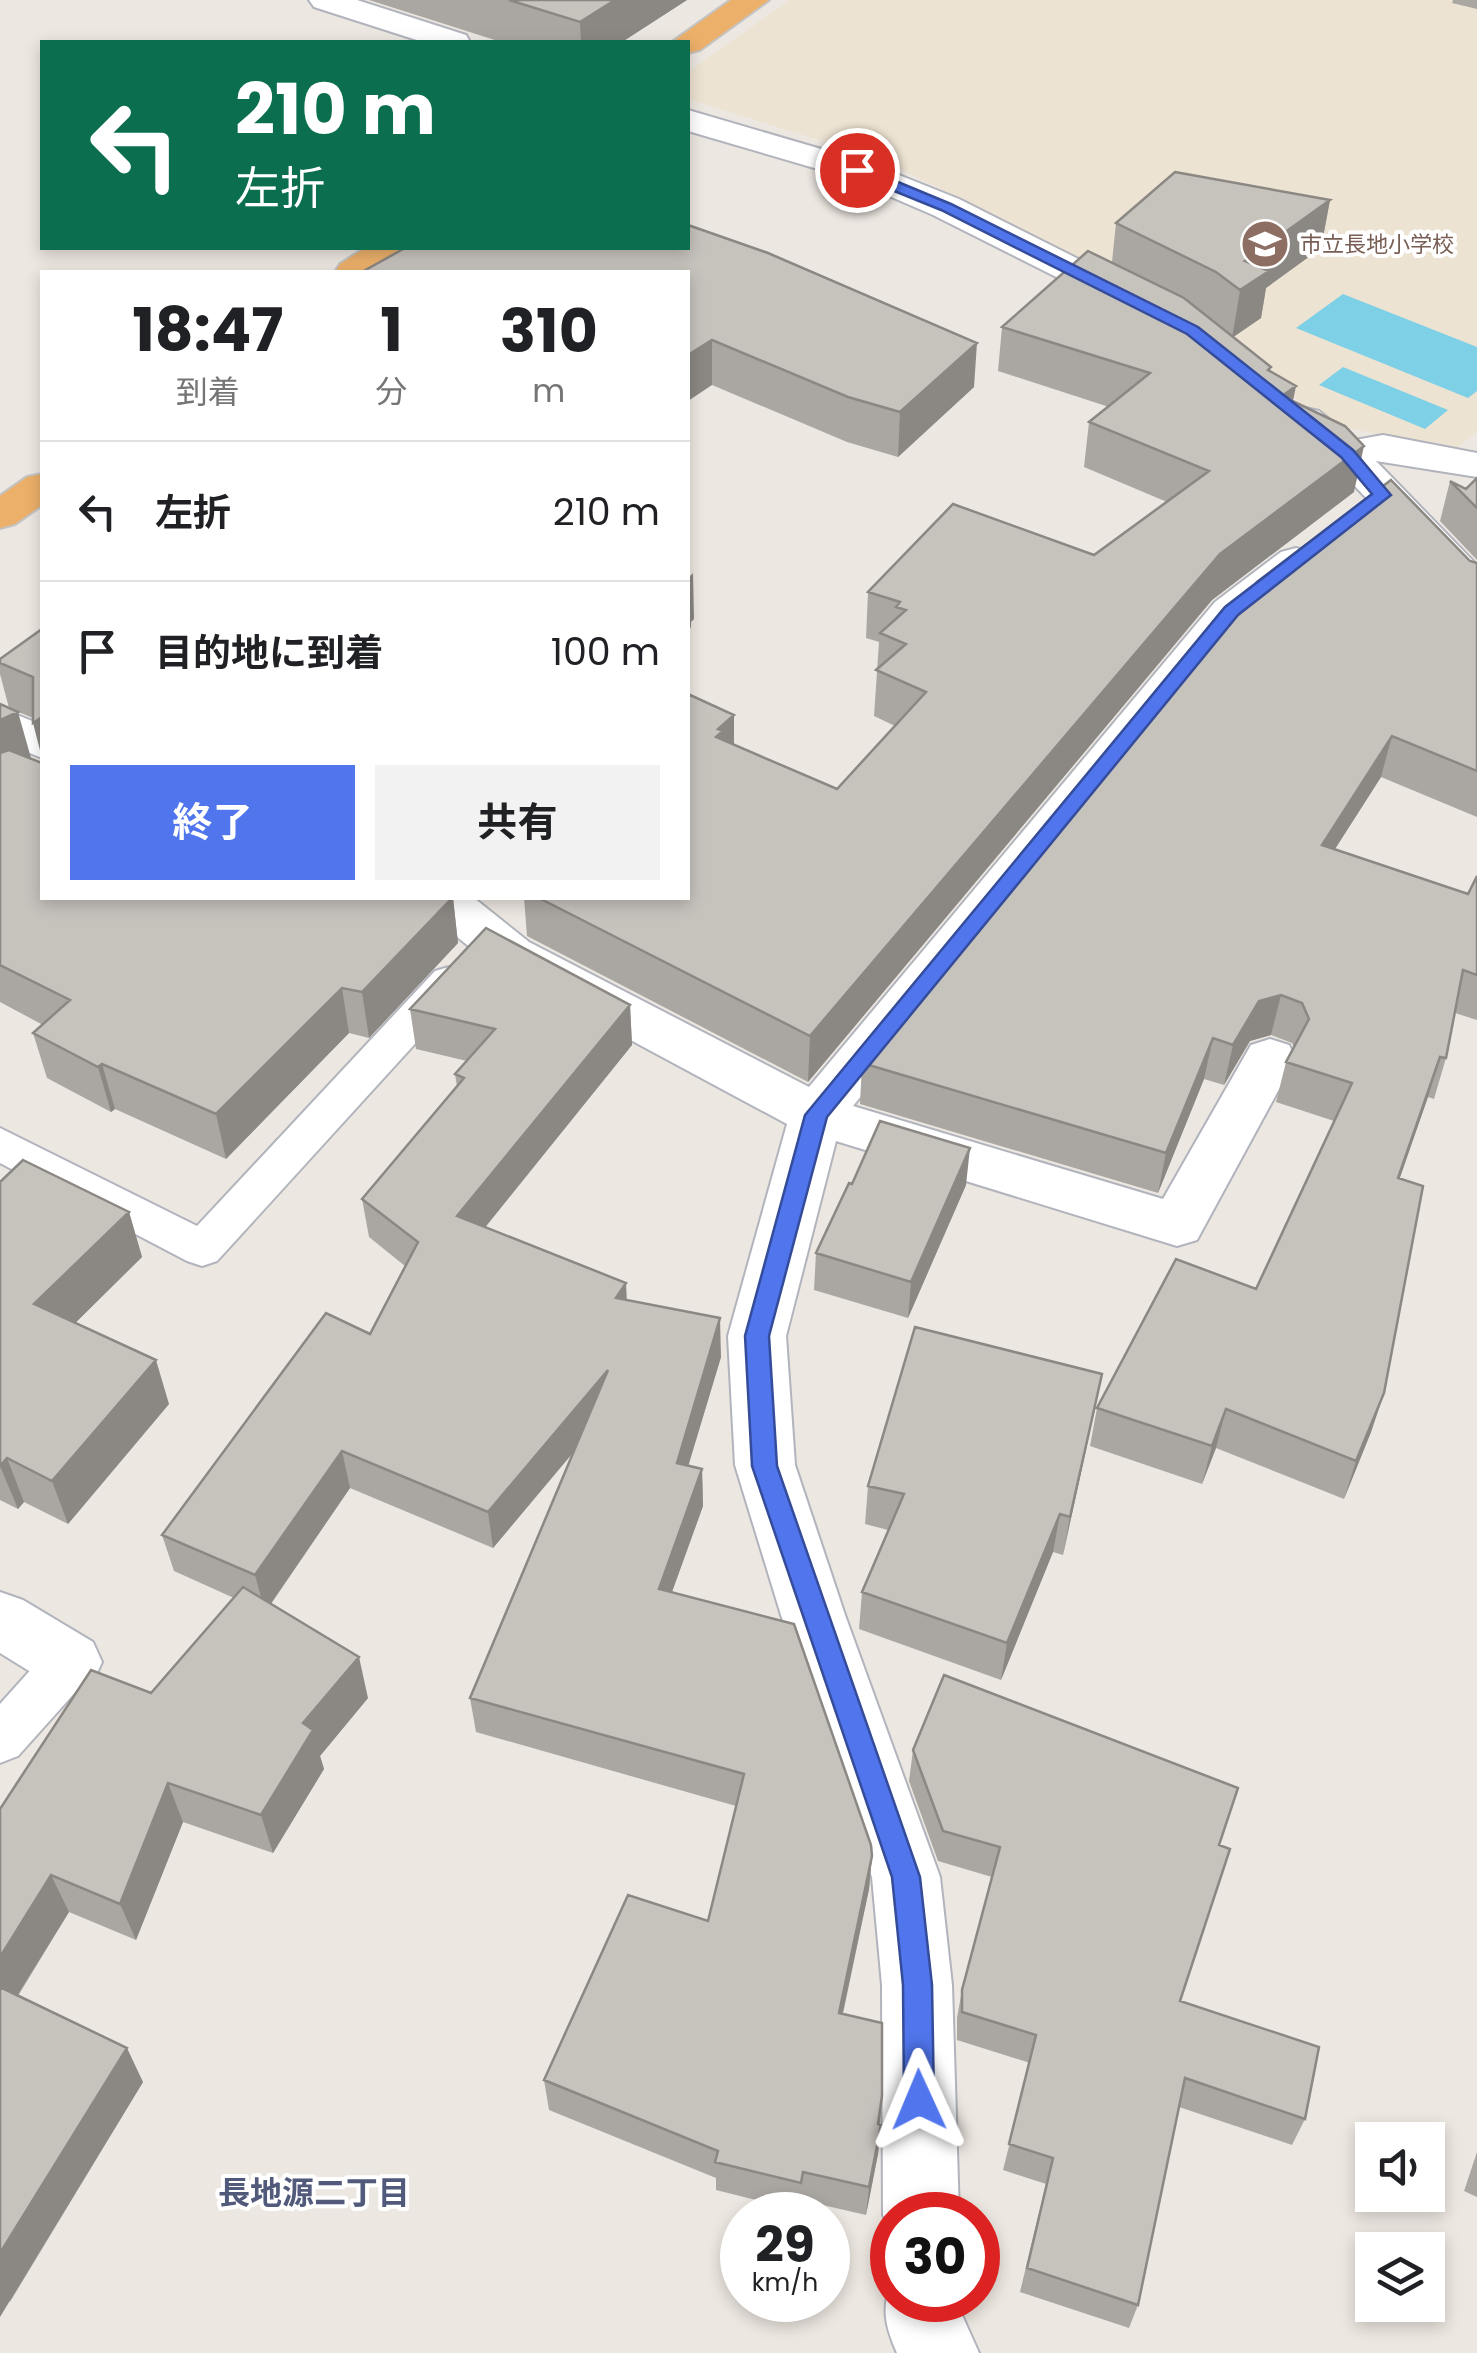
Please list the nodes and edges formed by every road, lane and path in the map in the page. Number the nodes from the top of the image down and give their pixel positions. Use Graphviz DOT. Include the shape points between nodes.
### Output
graph roads {
  1 [pos="325,0"];
  2 [pos="753,0"];
  3 [pos="448,40"];
  4 [pos="690,43"];
  5 [pos="690,121"];
  6 [pos="386,250"];
  7 [pos="356,270"];
  8 [pos="1175,322"];
  9 [pos="1270,392"];
  10 [pos="1347,454"];
  11 [pos="1477,465"];
  12 [pos="40,487"];
  13 [pos="1357,514"];
  14 [pos="0,516"];
  15 [pos="1477,590"];
  16 [pos="0,723"];
  17 [pos="38,762"];
  18 [pos="444,900"];
  19 [pos="490,937"];
  20 [pos="1270,1058"];
  21 [pos="816,1115"];
  22 [pos="0,1144"];
  23 [pos="0,1620"];
  24 [pos="70,1662"];
  25 [pos="0,1740"];
  26 [pos="921,2192"];
  27 [pos="923,2322"];
  28 [pos="940,2353"];
  1 -- 3 [label="street"];
  2 -- 4 [label="highway"];
  5 -- 8 [label="street" via="857,170"];
  6 -- 7 [label="highway"];
  9 -- 10 [label="street"];
  10 -- 11 [label="street" via="1382,447"];
  10 -- 13 [label="street"];
  12 -- 14 [label="highway"];
  13 -- 15 [label="street"];
  13 -- 21 [label="street" via="1231,611"];
  16 -- 17 [label="street"];
  18 -- 19 [label="street"];
  19 -- 21 [label="street"];
  19 -- 22 [label="lane" via="202,1249"];
  20 -- 21 [label="street" via="1178,1225"];
  21 -- 26 [label="street" via="757,1336 765,1466 906,1877 917,1985"];
  23 -- 24 [label="street"];
  24 -- 25 [label="lane"];
  27 -- 28 [label="street"];
}
